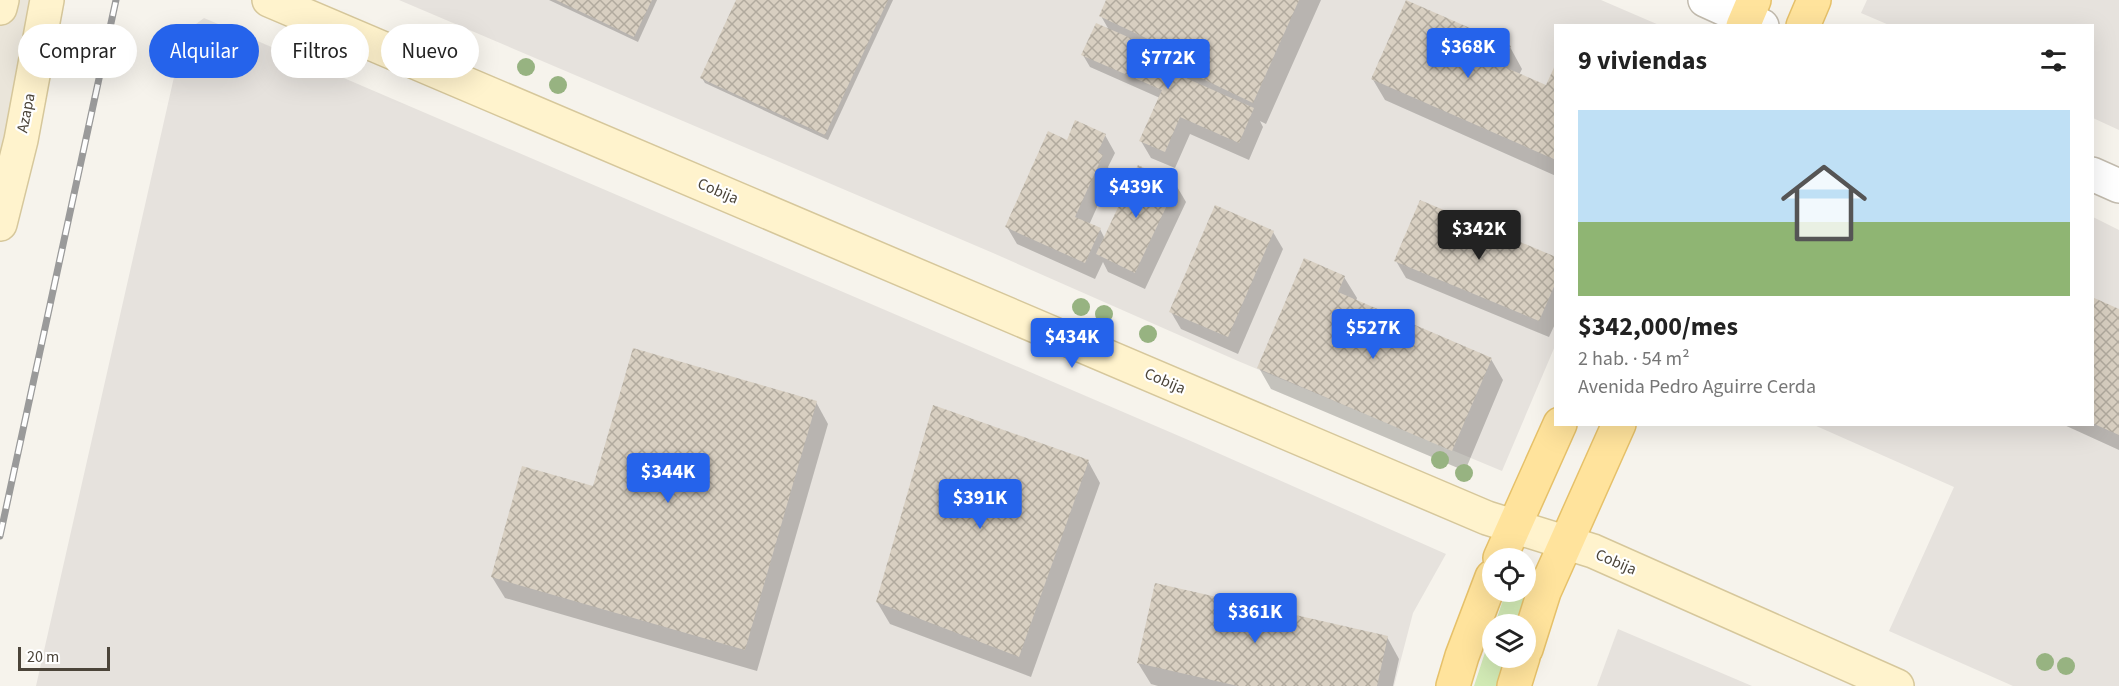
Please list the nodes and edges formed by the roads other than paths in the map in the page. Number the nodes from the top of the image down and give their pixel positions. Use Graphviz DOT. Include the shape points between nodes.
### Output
graph roads {
  1 [pos="2,0"];
  2 [pos="47,0"];
  3 [pos="269,0"];
  4 [pos="1705,0"];
  5 [pos="1814,0"];
  6 [pos="0,8"];
  7 [pos="1751,17"];
  8 [pos="1804,24"];
  9 [pos="10,137"];
  10 [pos="2094,175"];
  11 [pos="2119,186"];
  12 [pos="0,224"];
  13 [pos="1559,426"];
  14 [pos="1618,426"];
  15 [pos="1514,526"];
  16 [pos="1565,542"];
  17 [pos="1504,548"];
  18 [pos="1483,602"];
  19 [pos="1536,617"];
  20 [pos="1520,668"];
  21 [pos="1453,686"];
  22 [pos="1514,686"];
  23 [pos="1897,686"];
  1 -- 6 [label="street"];
  2 -- 9 [label="street, Azapa"];
  3 -- 15 [label="street, Cobija" via="1487,518"];
  4 -- 7 [label="street"];
  5 -- 8 [label="main road"];
  9 -- 12 [label="street, Azapa"];
  10 -- 11 [label="street"];
  13 -- 15 [label="main road"];
  14 -- 16 [label="main road"];
  15 -- 16 [label="street, Cobija"];
  15 -- 17 [label="main road"];
  16 -- 19 [label="main road"];
  16 -- 23 [label="street, Cobija"];
  18 -- 21 [label="main road"];
  20 -- 22 [label="main road"];
}
